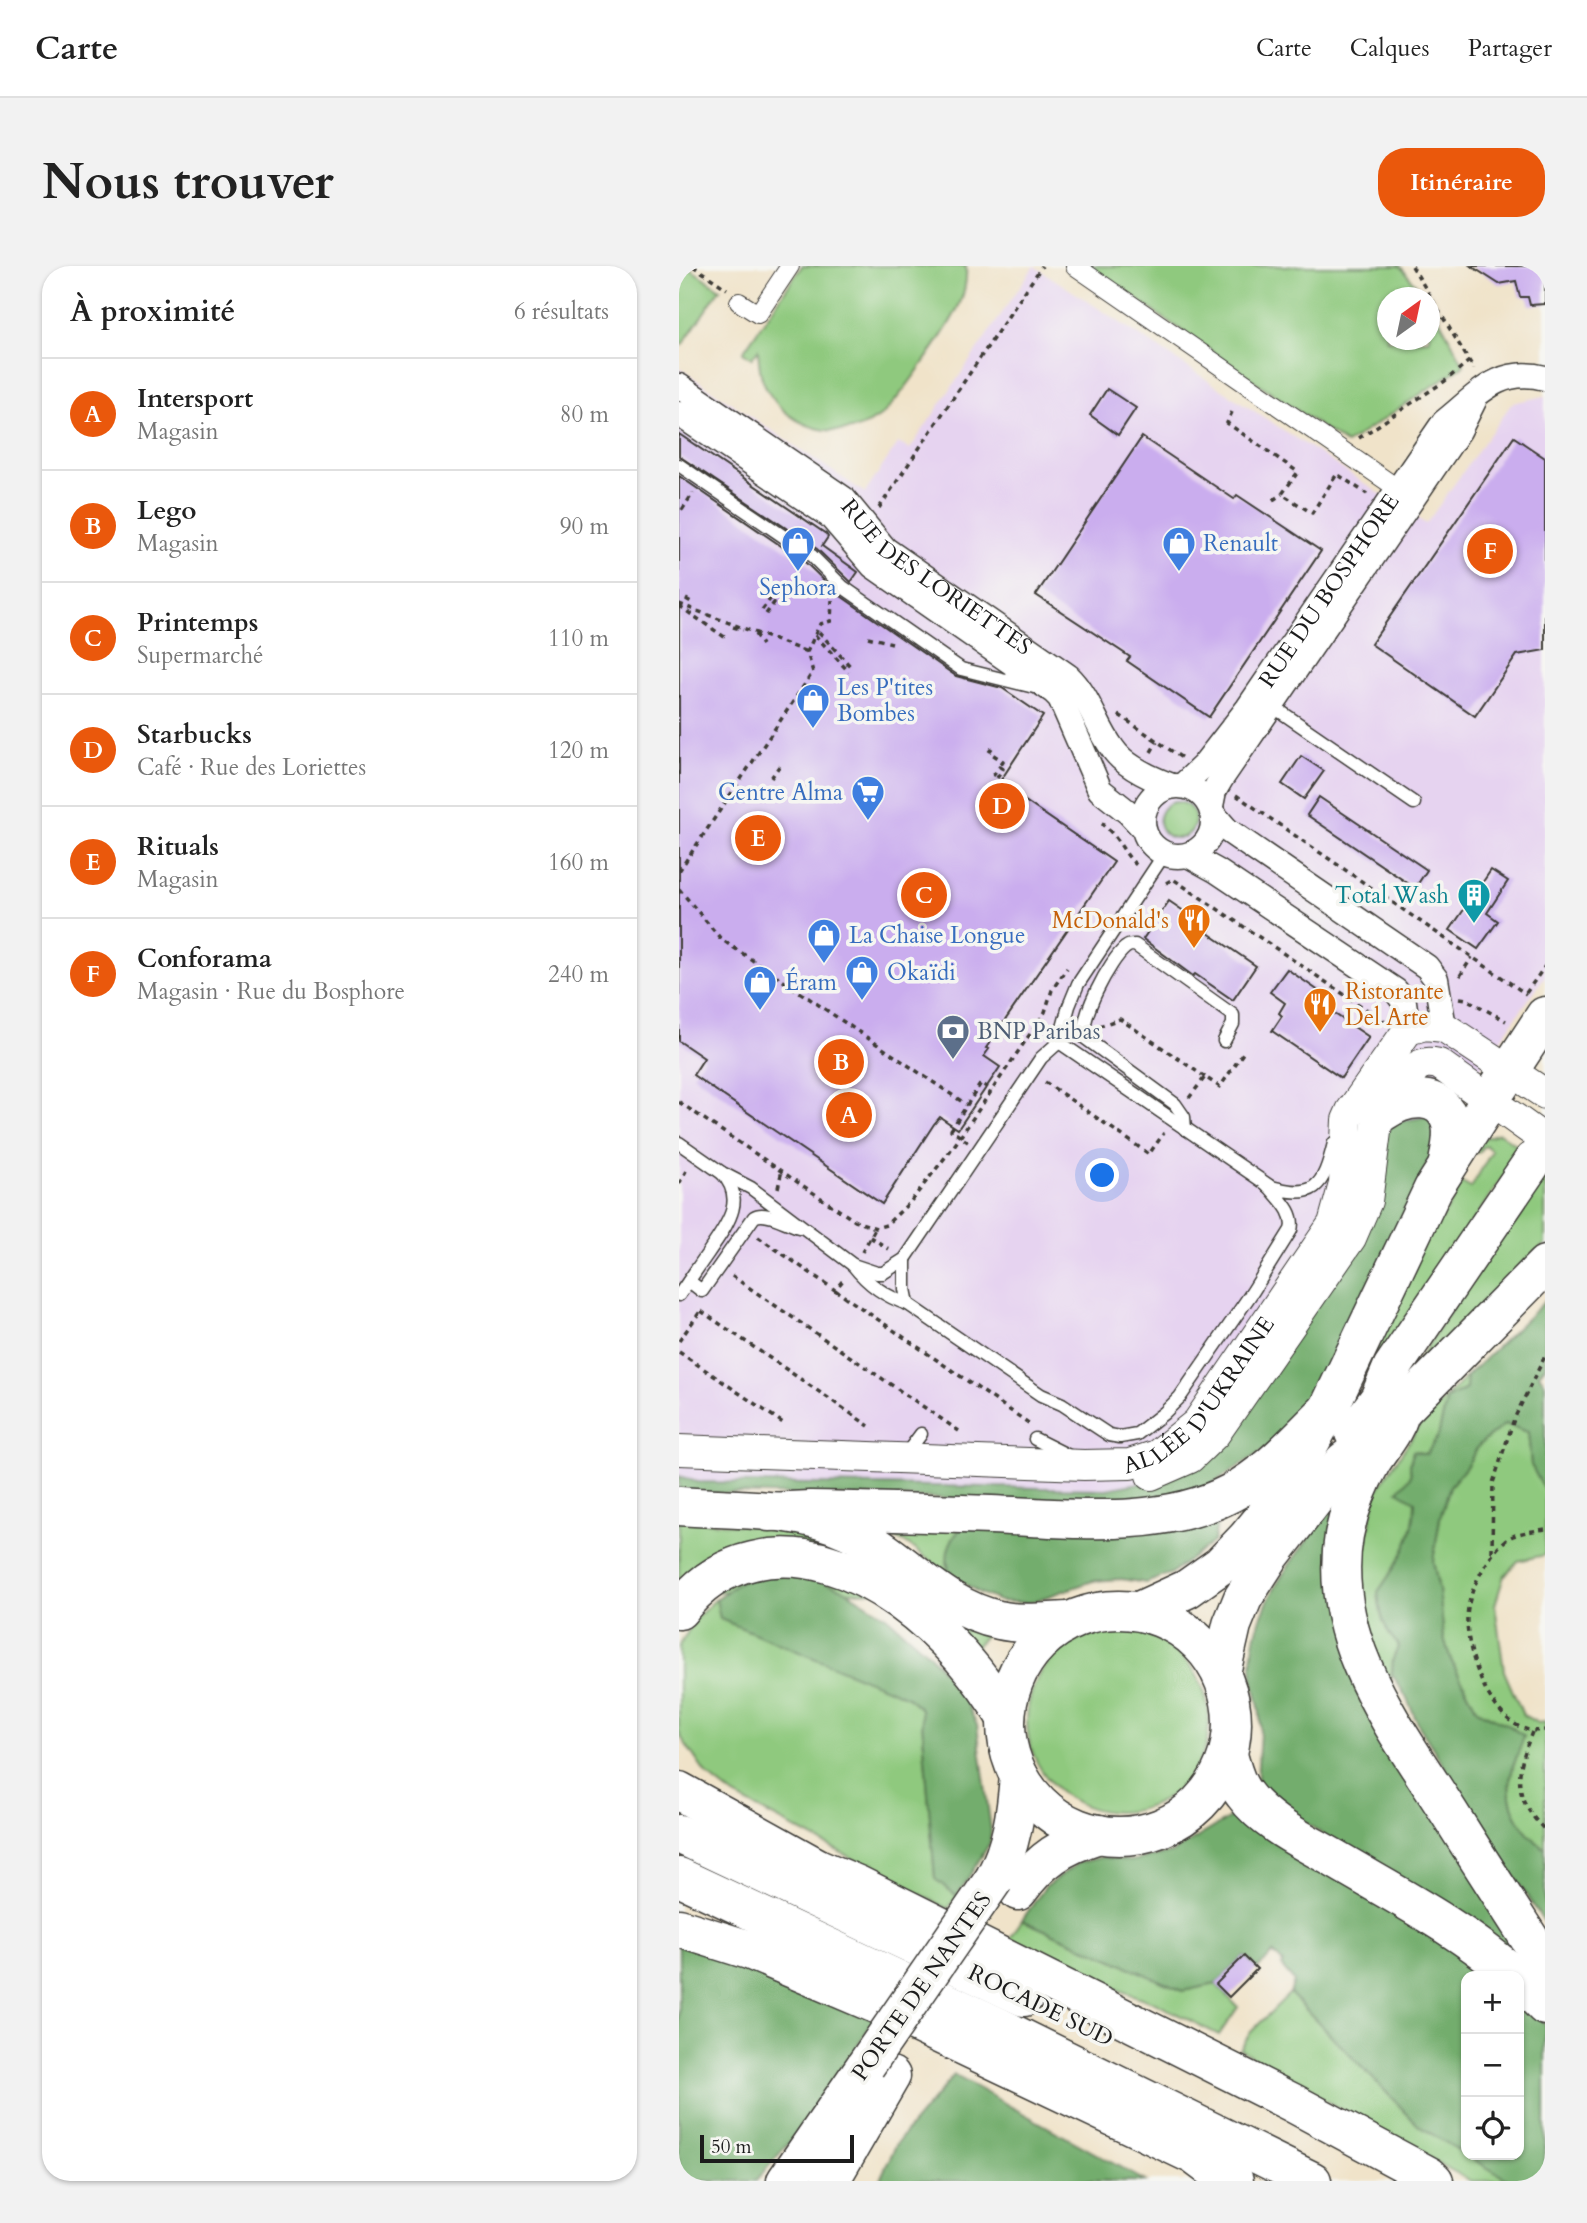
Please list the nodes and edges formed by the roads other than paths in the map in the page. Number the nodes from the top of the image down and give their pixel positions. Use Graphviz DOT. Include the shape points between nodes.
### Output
graph roads {
  1 [pos="790,266"];
  2 [pos="1075,266"];
  3 [pos="739,302"];
  4 [pos="1544,377"];
  5 [pos="679,386"];
  6 [pos="679,414"];
  7 [pos="679,465"];
  8 [pos="1398,497"];
  9 [pos="1054,692"];
  10 [pos="1263,701"];
  11 [pos="1212,773"];
  12 [pos="1177,786"];
  13 [pos="1414,803"];
  14 [pos="1212,810"];
  15 [pos="1162,845"];
  16 [pos="1535,1005"];
  17 [pos="1406,1016"];
  18 [pos="1444,1027"];
  19 [pos="1224,1041"];
  20 [pos="1059,1042"];
  21 [pos="1500,1085"];
  22 [pos="1545,1094"];
  23 [pos="1384,1112"];
  24 [pos="1347,1120"];
  25 [pos="1185,1129"];
  26 [pos="679,1143"];
  27 [pos="1539,1150"];
  28 [pos="1448,1163"];
  29 [pos="722,1172"];
  30 [pos="1268,1185"];
  31 [pos="803,1228"];
  32 [pos="905,1259"];
  33 [pos="853,1265"];
  34 [pos="1545,1265"];
  35 [pos="683,1287"];
  36 [pos="908,1304"];
  37 [pos="1392,1368"];
  38 [pos="1328,1410"];
  39 [pos="1401,1411"];
  40 [pos="921,1434"];
  41 [pos="1038,1435"];
  42 [pos="684,1452"];
  43 [pos="903,1459"];
  44 [pos="1344,1461"];
  45 [pos="1084,1465"];
  46 [pos="1289,1487"];
  47 [pos="679,1506"];
  48 [pos="769,1512"];
  49 [pos="679,1610"];
  50 [pos="1139,1611"];
  51 [pos="1068,1621"];
  52 [pos="1221,1673"];
  53 [pos="1006,1717"];
  54 [pos="1228,1755"];
  55 [pos="679,1763"];
  56 [pos="1019,1776"];
  57 [pos="679,1791"];
  58 [pos="679,1834"];
  59 [pos="1099,1834"];
  60 [pos="679,1877"];
  61 [pos="858,1885"];
  62 [pos="1006,1885"];
  63 [pos="679,1902"];
  64 [pos="679,1928"];
  65 [pos="1545,1963"];
  66 [pos="1509,1971"];
  67 [pos="1524,1985"];
  68 [pos="878,2005"];
  69 [pos="1545,2006"];
  70 [pos="881,2076"];
  71 [pos="822,2128"];
  72 [pos="1194,2155"];
  73 [pos="773,2181"];
  74 [pos="786,2181"];
  75 [pos="830,2181"];
  76 [pos="838,2181"];
  77 [pos="1234,2181"];
  78 [pos="1265,2181"];
  79 [pos="1311,2181"];
  80 [pos="1400,2181"];
  81 [pos="1434,2181"];
  1 -- 3 [label="street" via="758,314"];
  2 -- 8 [label="street" via="1342,450"];
  4 -- 8 [label="street, RUE DU BOSPHORE" via="1518,375 1480,392 1459,431"];
  5 -- 12 [label="street, RUE DES LORIETTES" via="844,499 885,550 1068,676 1079,687 1114,751 1155,780"];
  6 -- 9 [label="street, RUE DES LORIETTES" via="830,516 873,566"];
  7 -- 9 [label="lane" via="812,556 843,587 961,669"];
  8 -- 10 [label="street, RUE DU BOSPHORE"];
  9 -- 15 [label="street, RUE DES LORIETTES" via="1100,790"];
  10 -- 11 [label="street, RUE DU BOSPHORE"];
  10 -- 13 [label="lane"];
  11 -- 12 [label="street, RUE DU BOSPHORE"];
  11 -- 14 [label="street, RUE DU BOSPHORE"];
  12 -- 14 [label="street" via="1199,792"];
  12 -- 15 [label="street" via="1159,791 1143,817"];
  14 -- 15 [label="street" via="1212,830 1206,840"];
  14 -- 18 [label="street" via="1227,830 1427,967 1436,979"];
  15 -- 17 [label="street, RUE DES LORIETTES" via="1217,871 1387,985 1401,996"];
  15 -- 20 [label="lane" via="1152,875 1078,984"];
  16 -- 21 [label="main road"];
  17 -- 18 [label="street"];
  17 -- 24 [label="street"];
  18 -- 21 [label="street"];
  19 -- 25 [label="lane" via="1233,1015 1135,945 1123,949 1097,989 1083,1024 1085,1038 1175,1104 1184,1117"];
  20 -- 25 [label="lane"];
  20 -- 32 [label="lane" via="1041,1058"];
  21 -- 22 [label="street"];
  21 -- 23 [label="street, ALLÉE D'UKRAINE" via="1439,1064 1421,1063"];
  21 -- 27 [label="street"];
  21 -- 28 [label="main road"];
  23 -- 28 [label="main road" via="1406,1099 1440,1107 1451,1124"];
  23 -- 42 [label="street, ALLÉE D'UKRAINE" via="1374,1135 1367,1201 1351,1238 1235,1409 1189,1458 1159,1472 1109,1482 713,1473"];
  24 -- 30 [label="lane" via="1317,1185 1296,1193"];
  24 -- 45 [label="street, ALLÉE D'UKRAINE" via="1345,1184 1333,1224 1196,1423 1157,1455 1130,1464"];
  25 -- 30 [label="lane"];
  26 -- 29 [label="lane"];
  27 -- 37 [label="main road"];
  28 -- 38 [label="main road"];
  29 -- 31 [label="lane"];
  29 -- 35 [label="lane" via="734,1193 730,1218"];
  30 -- 36 [label="lane" via="1289,1211 1291,1230 1180,1397 1132,1436 1103,1432"];
  31 -- 33 [label="lane"];
  31 -- 35 [label="lane" via="759,1214 702,1291"];
  32 -- 33 [label="lane" via="877,1273"];
  32 -- 36 [label="lane"];
  33 -- 36 [label="lane" via="874,1286"];
  34 -- 39 [label="main road"];
  37 -- 44 [label="main road" via="1379,1399 1348,1442"];
  37 -- 46 [label="main road" via="1367,1391 1307,1472"];
  38 -- 46 [label="main road"];
  38 -- 48 [label="main road" via="1248,1483 1204,1503 1154,1515"];
  39 -- 44 [label="main road"];
  39 -- 65 [label="main road" via="1349,1513 1341,1559 1346,1616 1383,1711"];
  40 -- 43 [label="lane"];
  41 -- 45 [label="lane"];
  42 -- 43 [label="street, ALLÉE D'UKRAINE"];
  43 -- 45 [label="street, ALLÉE D'UKRAINE"];
  44 -- 52 [label="main road" via="1243,1598"];
  46 -- 50 [label="main road" via="1221,1565 1187,1590"];
  47 -- 48 [label="main road"];
  48 -- 51 [label="main road" via="805,1517 868,1540 975,1613 1011,1622"];
  49 -- 53 [label="main road" via="707,1581 744,1563 787,1557 834,1566 883,1589 925,1621 972,1666"];
  50 -- 51 [label="main road" via="1103,1610"];
  50 -- 52 [label="main road" via="1179,1626 1196,1639"];
  51 -- 53 [label="main road" via="1040,1641 1024,1661 1012,1684"];
  52 -- 54 [label="main road" via="1231,1705"];
  53 -- 56 [label="main road" via="1009,1748"];
  54 -- 59 [label="main road" via="1212,1788 1171,1824 1136,1834"];
  54 -- 66 [label="main road" via="1235,1780 1257,1810 1439,1921"];
  55 -- 61 [label="main road" via="715,1798 824,1860"];
  56 -- 59 [label="main road" via="1053,1814"];
  56 -- 62 [label="main road, PORTE DE NANTES" via="1014,1826 1002,1864"];
  57 -- 61 [label="main road" via="818,1868"];
  58 -- 80 [label="main road, ROCADE SUD"];
  59 -- 62 [label="main road" via="1054,1853 1031,1874"];
  60 -- 79 [label="main road, ROCADE SUD" via="995,2025"];
  61 -- 81 [label="main road" via="1291,2102"];
  62 -- 70 [label="main road, PORTE DE NANTES, bridge"];
  63 -- 68 [label="main road"];
  64 -- 68 [label="main road" via="749,1951"];
  67 -- 69 [label="main road"];
  68 -- 72 [label="main road"];
  70 -- 71 [label="main road, PORTE DE NANTES"];
  70 -- 75 [label="main road"];
  70 -- 76 [label="main road"];
  71 -- 73 [label="main road"];
  71 -- 74 [label="main road, PORTE DE NANTES"];
  72 -- 77 [label="main road"];
  72 -- 78 [label="main road" via="1220,2160"];
}
